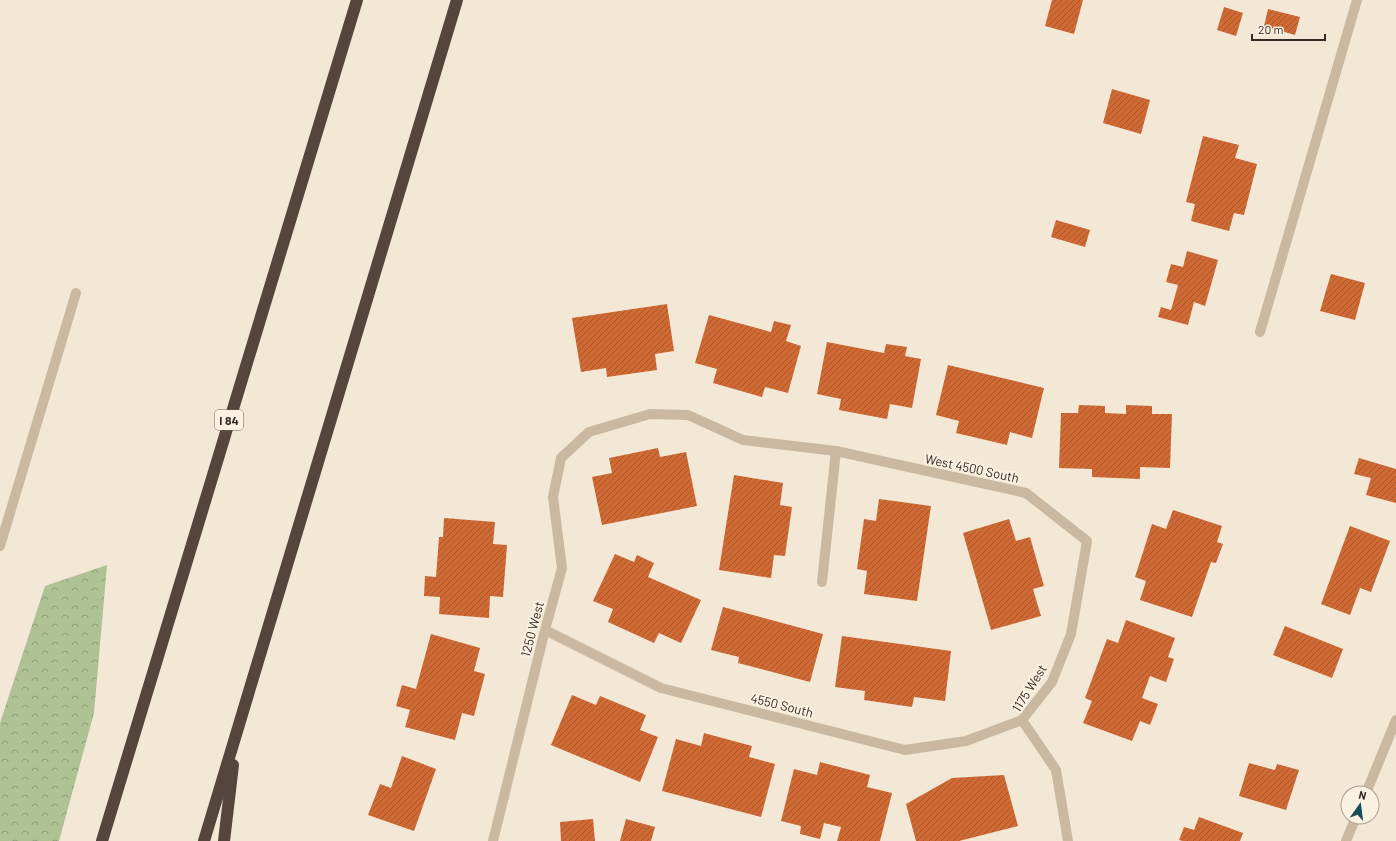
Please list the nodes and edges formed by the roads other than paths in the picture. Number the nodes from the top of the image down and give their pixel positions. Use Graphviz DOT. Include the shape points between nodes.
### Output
graph roads {
  1 [pos="357,0"];
  2 [pos="457,0"];
  3 [pos="1357,0"];
  4 [pos="76,293"];
  5 [pos="1260,332"];
  6 [pos="589,432"];
  7 [pos="836,451"];
  8 [pos="1087,541"];
  9 [pos="0,546"];
  10 [pos="822,582"];
  11 [pos="545,630"];
  12 [pos="1022,720"];
  13 [pos="1396,720"];
  14 [pos="237,731"];
  15 [pos="1369,785"];
  16 [pos="1353,825"];
  17 [pos="102,841"];
  18 [pos="204,841"];
  19 [pos="224,841"];
  20 [pos="493,841"];
  21 [pos="1068,841"];
  22 [pos="1346,841"];
  1 -- 17 [label="highway, I 84"];
  2 -- 14 [label="highway"];
  3 -- 5 [label="street"];
  4 -- 9 [label="street"];
  6 -- 7 [label="street, West 4500 South" via="650,414 688,415 743,440"];
  6 -- 11 [label="street, 1250 West" via="561,458 553,497 562,568"];
  7 -- 8 [label="street, West 4500 South" via="1026,493"];
  7 -- 10 [label="street"];
  8 -- 12 [label="street, 1175 West" via="1071,634 1052,682"];
  11 -- 12 [label="street, 4550 South" via="661,688 905,750 966,741"];
  11 -- 20 [label="street, 1250 West"];
  12 -- 21 [label="street, 1175 West" via="1056,770"];
  13 -- 15 [label="street"];
  14 -- 18 [label="highway"];
  14 -- 19 [label="highway"];
  16 -- 22 [label="street"];
}
